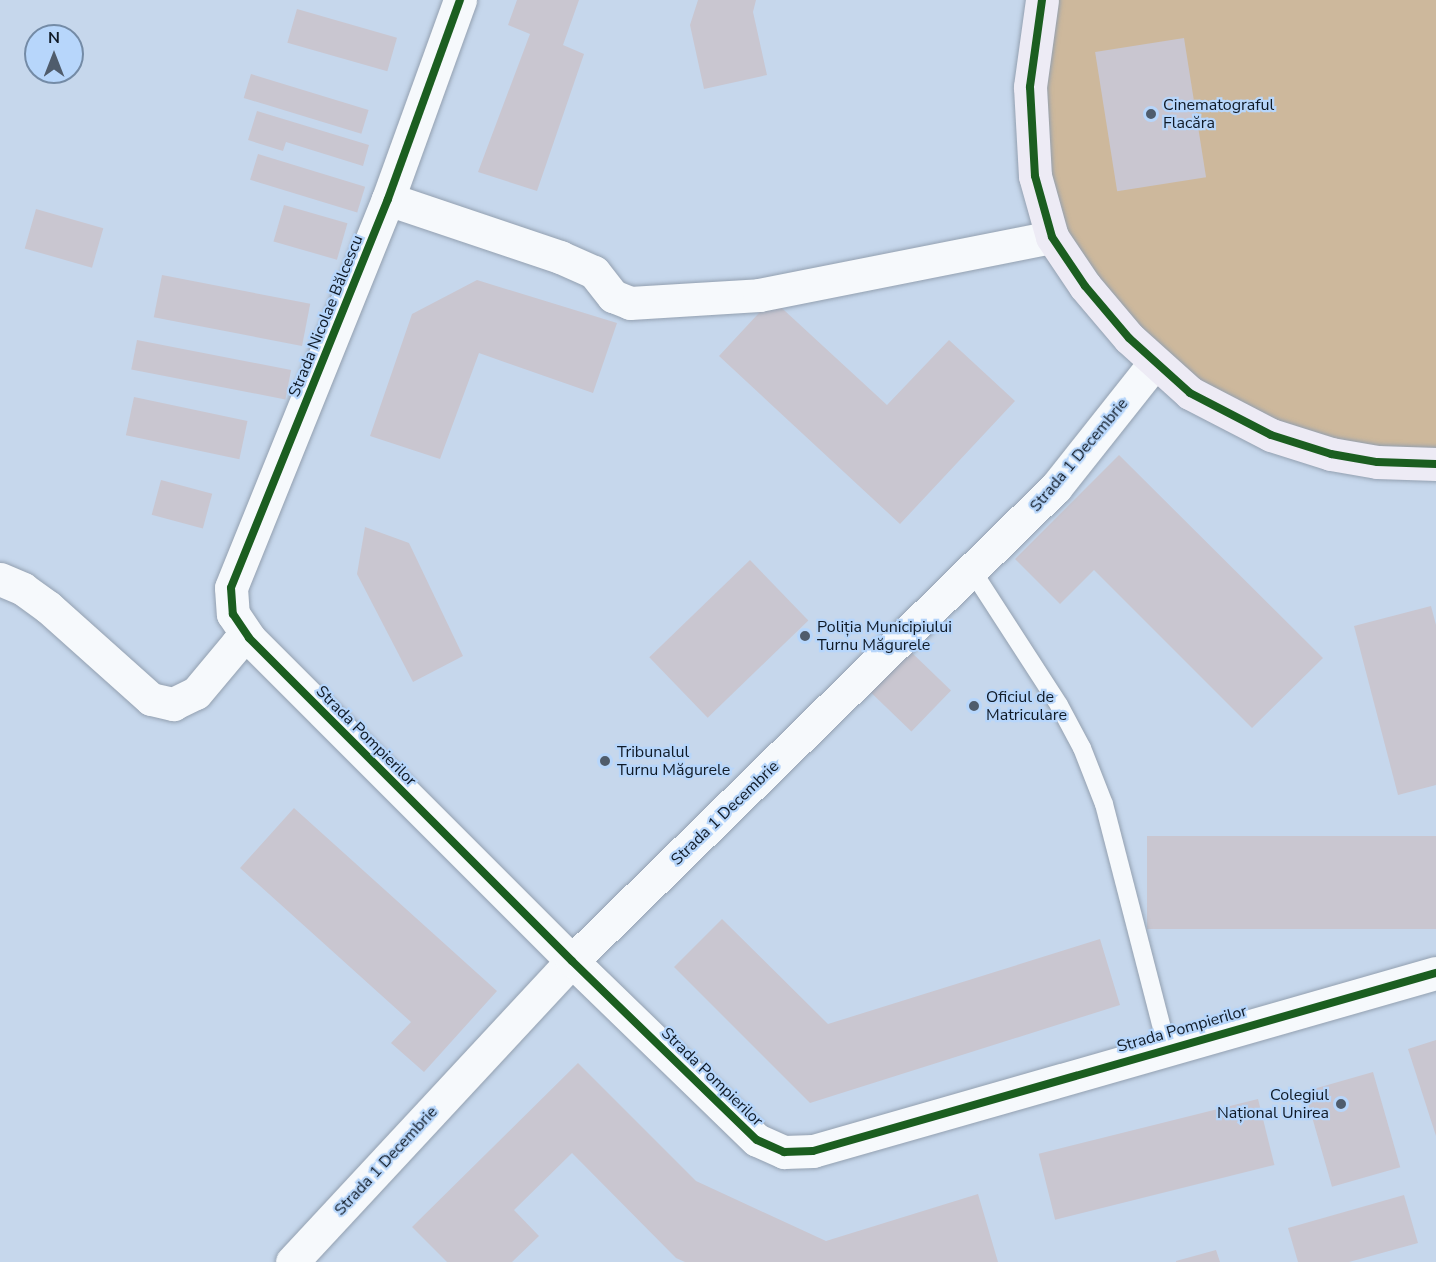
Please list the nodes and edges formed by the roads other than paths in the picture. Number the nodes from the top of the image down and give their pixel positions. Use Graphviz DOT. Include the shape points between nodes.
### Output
graph roads {
  1 [pos="460,0"];
  2 [pos="1042,0"];
  3 [pos="388,199"];
  4 [pos="1052,237"];
  5 [pos="1155,362"];
  6 [pos="1436,464"];
  7 [pos="973,573"];
  8 [pos="0,579"];
  9 [pos="249,638"];
  10 [pos="572,961"];
  11 [pos="1436,973"];
  12 [pos="1167,1047"];
  13 [pos="292,1262"];
  1 -- 3 [label="street, Strada Nicolae Bălcescu"];
  2 -- 4 [label="main road" via="1030,87 1035,176"];
  3 -- 4 [label="street" via="560,256 594,272 613,296 630,303 759,295"];
  3 -- 9 [label="street, Strada Nicolae Bălcescu" via="231,588 233,614"];
  4 -- 5 [label="main road" via="1084,286"];
  5 -- 6 [label="main road" via="1190,393 1270,435 1366,460"];
  5 -- 7 [label="street, Strada 1 Decembrie" via="1056,487"];
  7 -- 10 [label="street, Strada 1 Decembrie"];
  7 -- 12 [label="lane" via="1059,705 1082,748 1104,804"];
  8 -- 9 [label="street" via="48,607 150,699 174,704 196,693 237,644"];
  9 -- 10 [label="street, Strada Pompierilor"];
  10 -- 12 [label="street, Strada Pompierilor" via="757,1140 784,1152 813,1151"];
  10 -- 13 [label="street, Strada 1 Decembrie"];
  11 -- 12 [label="street, Strada Pompierilor"];
}
